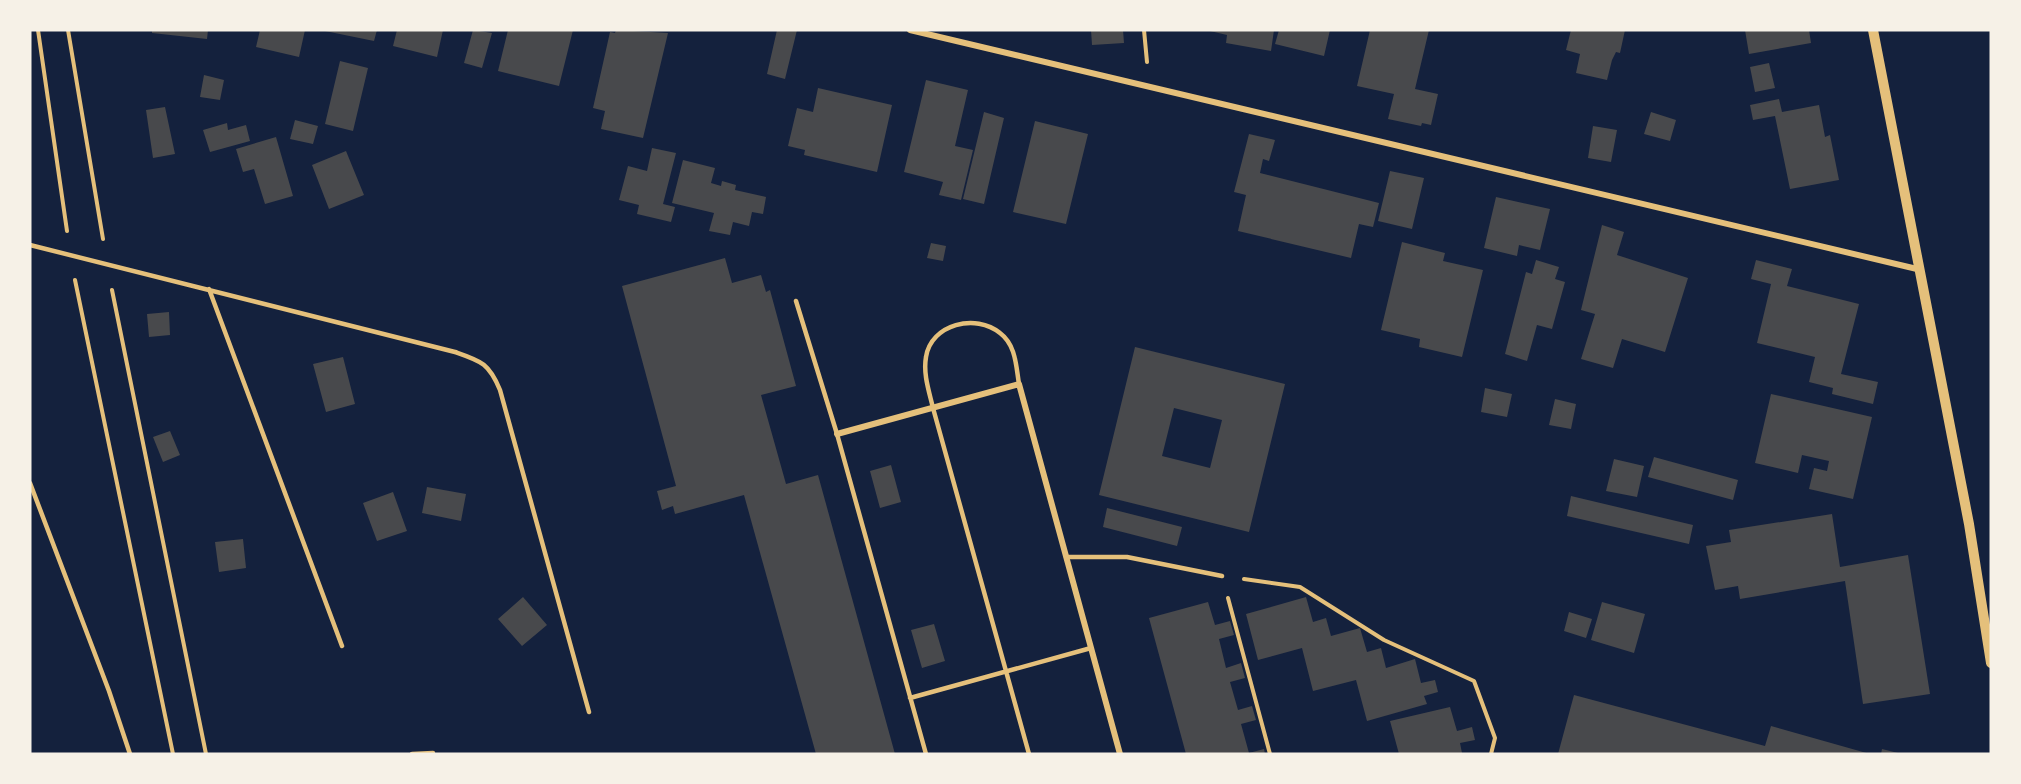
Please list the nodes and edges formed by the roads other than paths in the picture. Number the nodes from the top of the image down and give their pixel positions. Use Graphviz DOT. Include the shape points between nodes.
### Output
graph roads {
  1 [pos="910,30"];
  2 [pos="1873,30"];
  3 [pos="30,245"];
  4 [pos="1917,269"];
  5 [pos="209,289"];
  6 [pos="796,301"];
  7 [pos="1019,384"];
  8 [pos="933,408"];
  9 [pos="837,434"];
  10 [pos="30,483"];
  11 [pos="1066,557"];
  12 [pos="1222,576"];
  13 [pos="342,646"];
  14 [pos="1091,648"];
  15 [pos="1991,663"];
  16 [pos="1006,672"];
  17 [pos="910,698"];
  18 [pos="589,712"];
  19 [pos="433,753"];
  20 [pos="130,754"];
  21 [pos="412,754"];
  22 [pos="926,754"];
  23 [pos="1029,754"];
  24 [pos="1120,754"];
  1 -- 4 [label="street"];
  2 -- 4 [label="street"];
  3 -- 5 [label="lane"];
  4 -- 15 [label="street" via="1969,524"];
  5 -- 13 [label="lane"];
  5 -- 18 [label="lane" via="455,352 486,365 500,390"];
  6 -- 9 [label="lane"];
  7 -- 8 [label="street"];
  7 -- 8 [label="lane" via="1014,351 1001,333 980,322 957,323 937,335 926,355 926,378"];
  7 -- 11 [label="street"];
  8 -- 9 [label="street"];
  8 -- 16 [label="lane"];
  9 -- 17 [label="lane"];
  10 -- 20 [label="lane"];
  11 -- 12 [label="lane" via="1127,557"];
  11 -- 14 [label="street"];
  14 -- 16 [label="lane"];
  14 -- 24 [label="street"];
  16 -- 17 [label="lane"];
  16 -- 23 [label="lane"];
  17 -- 22 [label="lane"];
  19 -- 21 [label="lane"];
}
